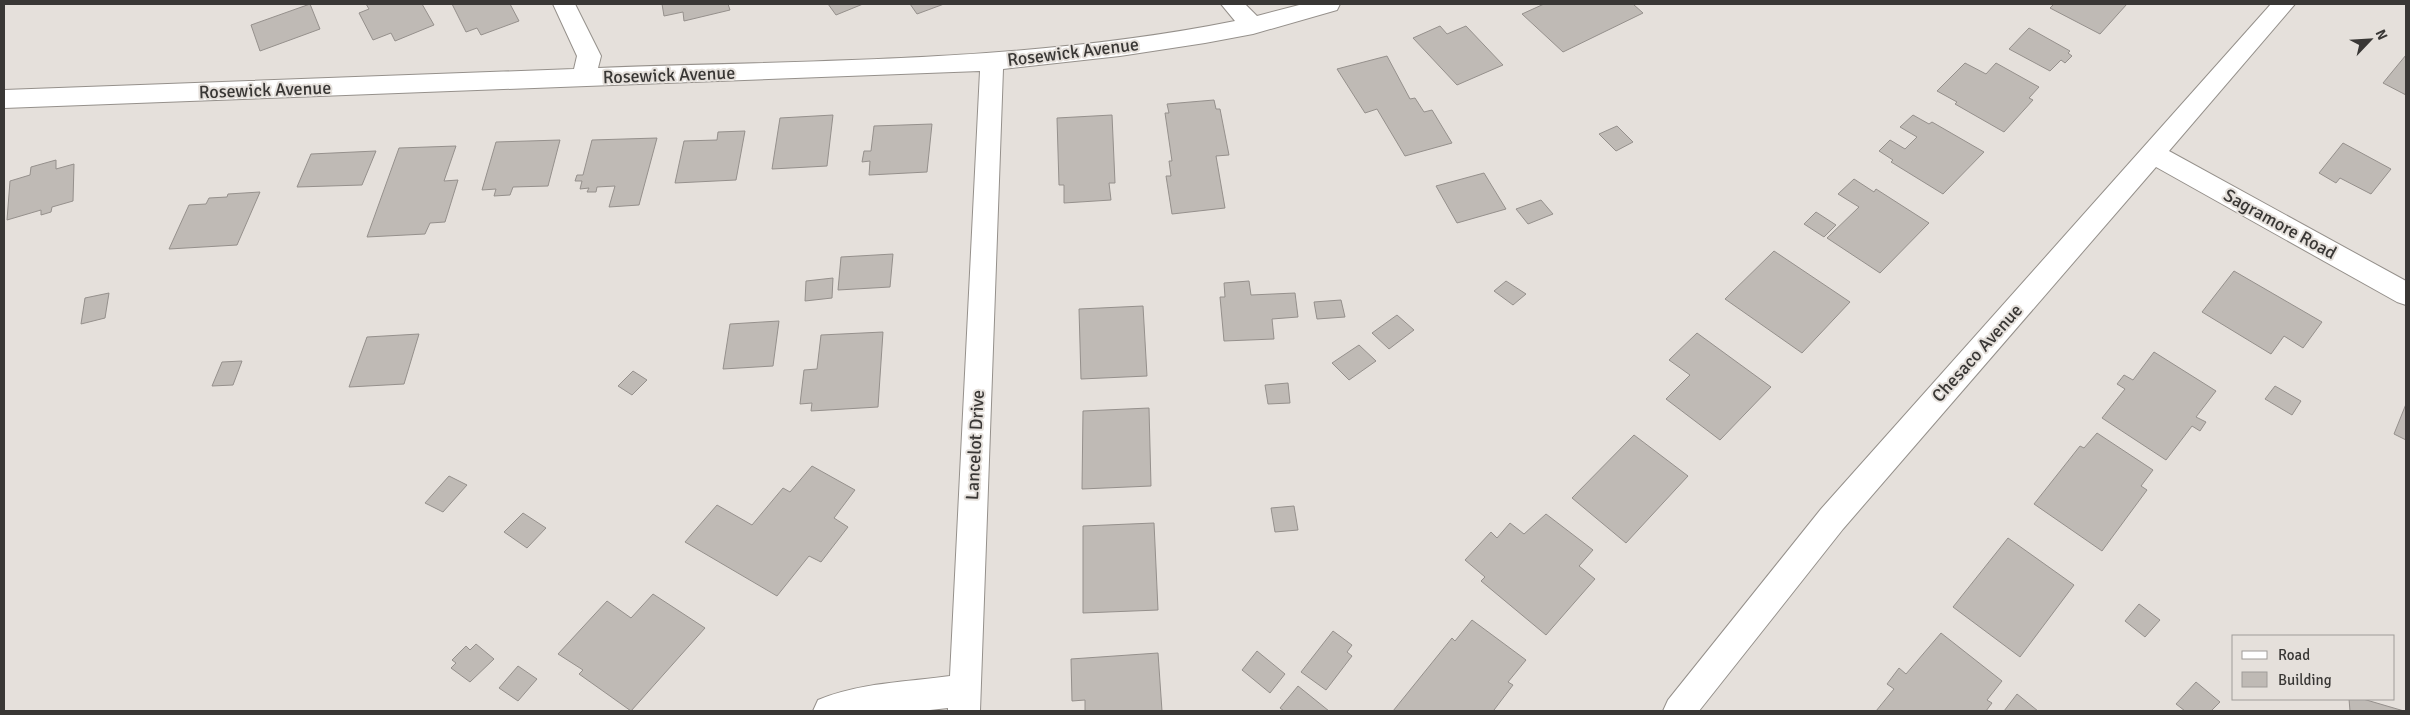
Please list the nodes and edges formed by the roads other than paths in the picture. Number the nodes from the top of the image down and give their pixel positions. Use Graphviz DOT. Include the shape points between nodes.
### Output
graph roads {
  1 [pos="564,4"];
  2 [pos="1232,4"];
  3 [pos="1329,4"];
  4 [pos="2284,4"];
  5 [pos="1253,26"];
  6 [pos="992,62"];
  7 [pos="584,78"];
  8 [pos="4,99"];
  9 [pos="2153,154"];
  10 [pos="2406,294"];
  11 [pos="964,701"];
  12 [pos="829,711"];
  13 [pos="1679,711"];
  1 -- 7 [label="street" via="589,56"];
  2 -- 5 [label="street"];
  3 -- 5 [label="street, Rosewick Avenue"];
  4 -- 9 [label="street, Chesaco Avenue"];
  5 -- 6 [label="street, Rosewick Avenue" via="1118,48"];
  6 -- 7 [label="street, Rosewick Avenue"];
  6 -- 11 [label="street, Lancelot Drive"];
  7 -- 8 [label="street, Rosewick Avenue"];
  9 -- 10 [label="street, Sagramore Road"];
  9 -- 13 [label="street, Chesaco Avenue" via="1832,519"];
  11 -- 12 [label="street, Lancelot Drive" via="879,701"];
}
